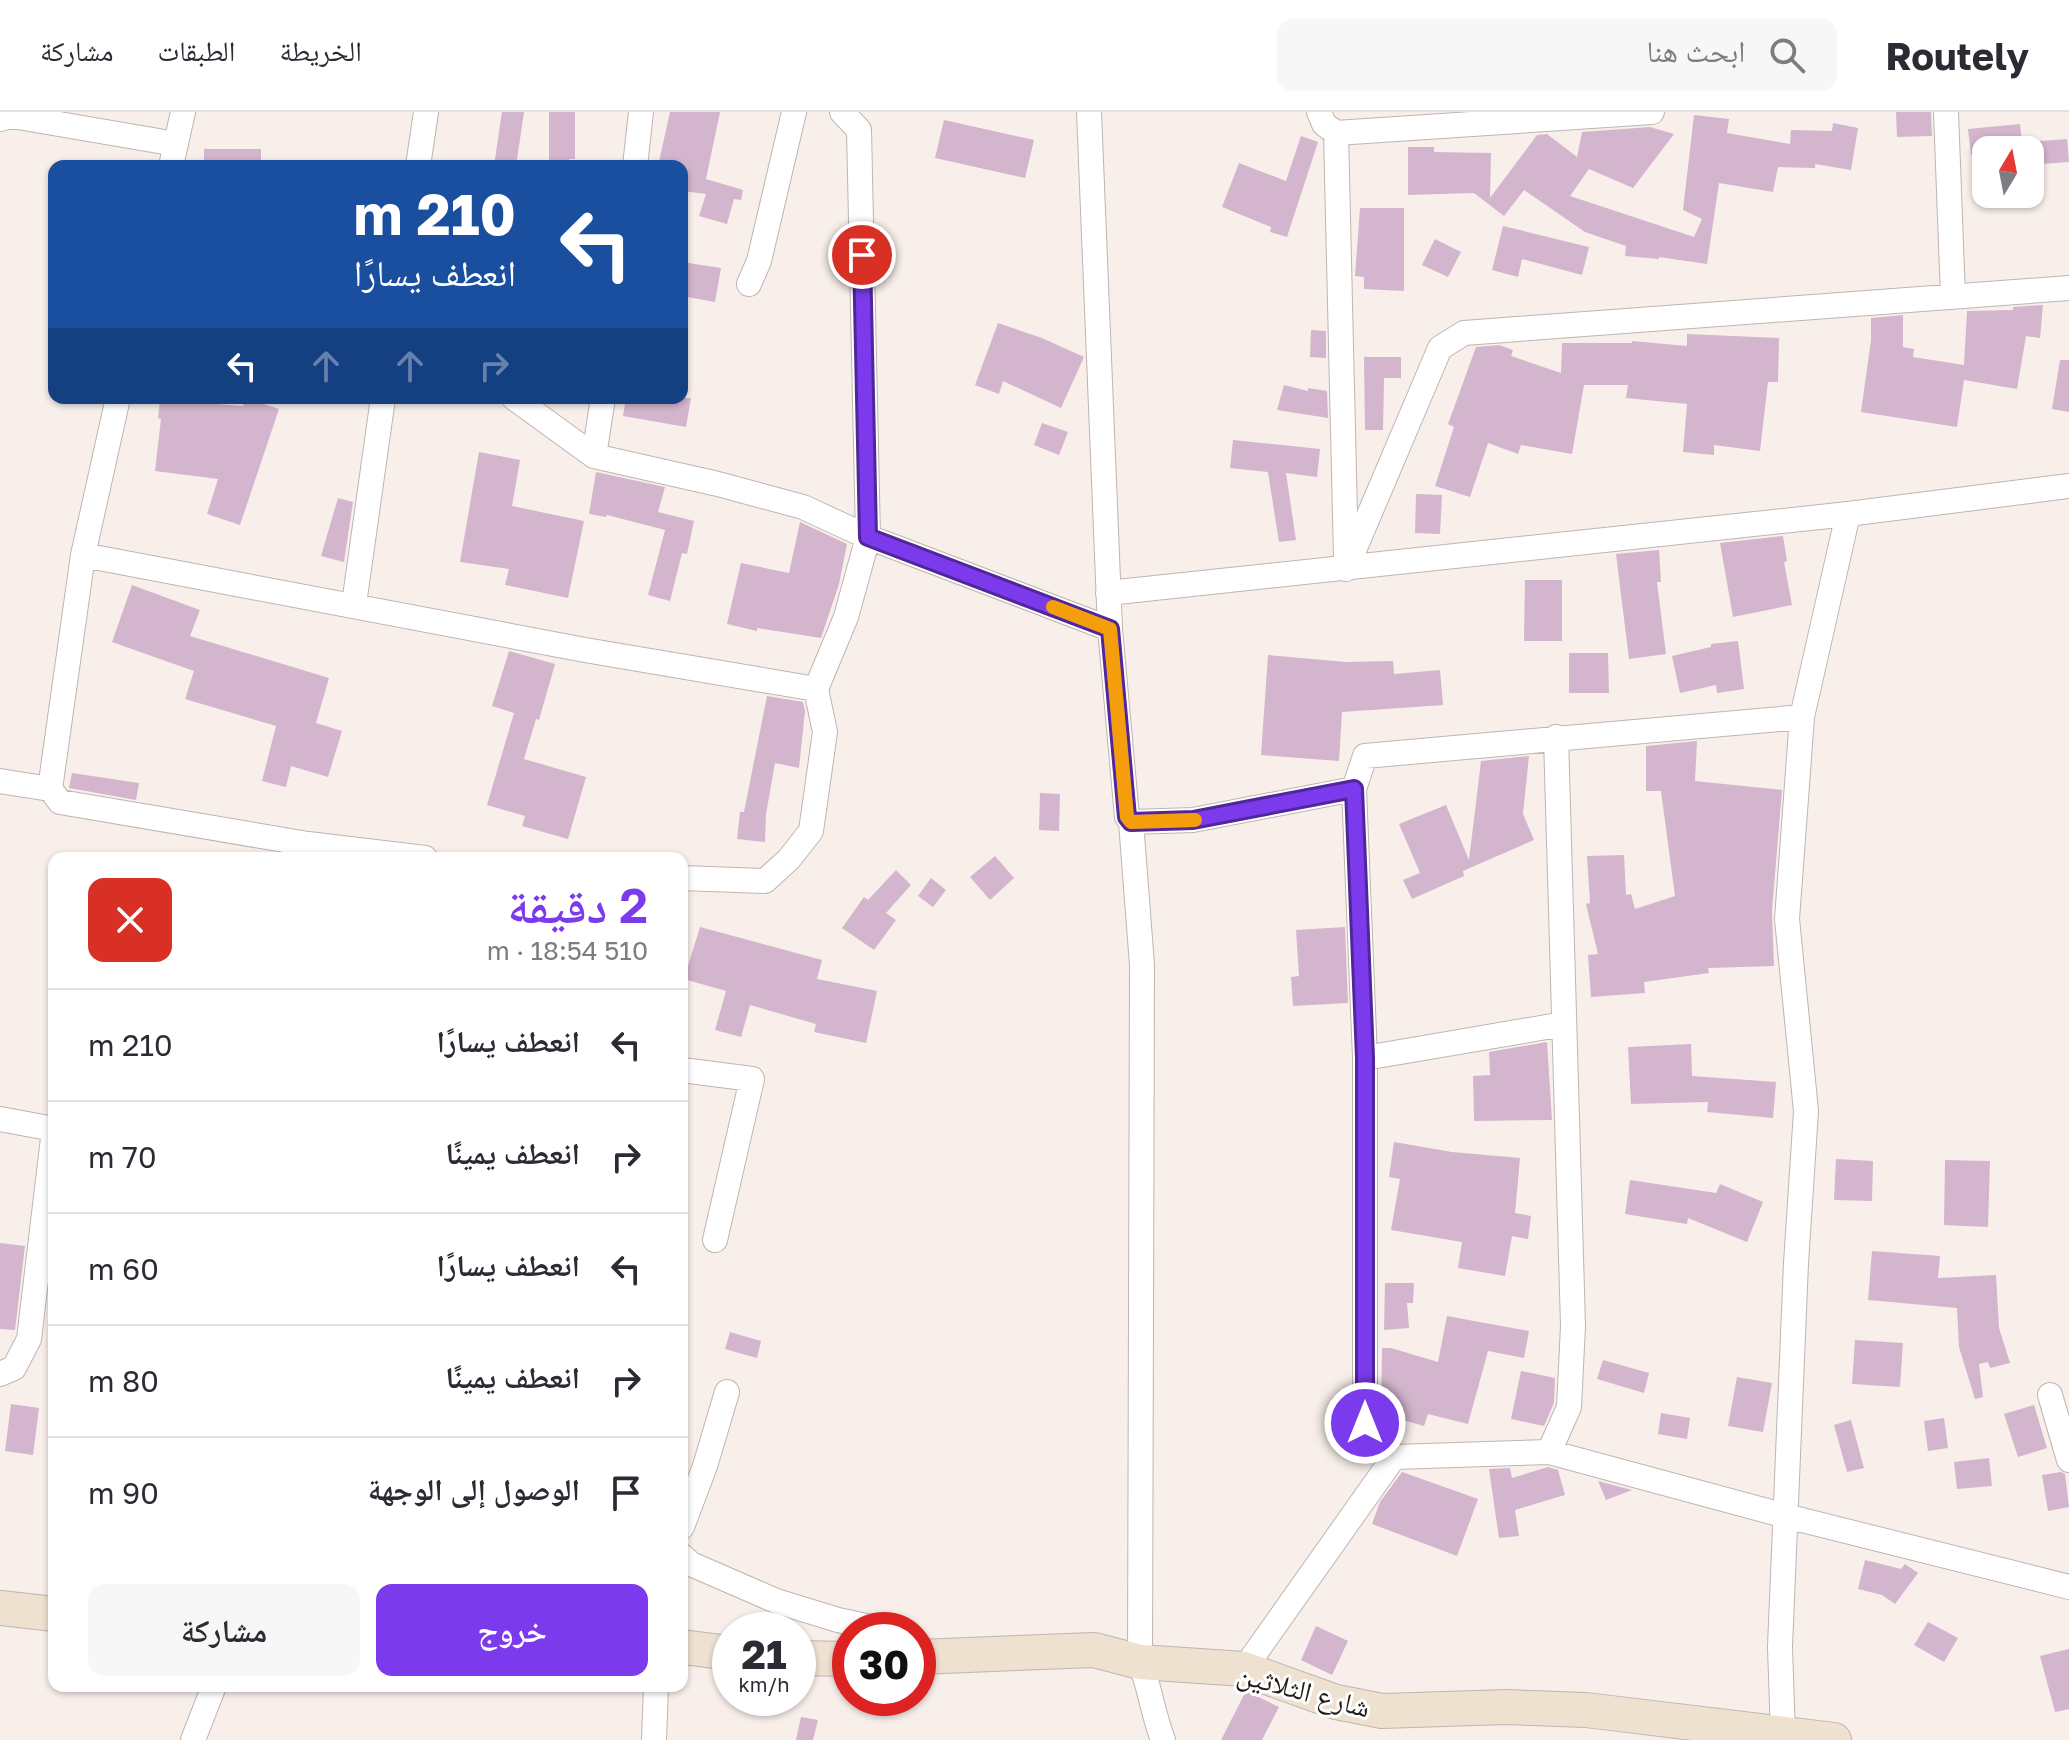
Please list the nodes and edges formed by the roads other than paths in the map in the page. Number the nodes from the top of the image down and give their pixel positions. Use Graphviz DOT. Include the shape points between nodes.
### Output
graph roads {
  1 [pos="183,112"];
  2 [pos="426,112"];
  3 [pos="641,112"];
  4 [pos="794,112"];
  5 [pos="842,112"];
  6 [pos="1089,112"];
  7 [pos="1319,112"];
  8 [pos="1946,112"];
  9 [pos="1639,113"];
  10 [pos="0,119"];
  11 [pos="1336,133"];
  12 [pos="173,155"];
  13 [pos="419,160"];
  14 [pos="636,160"];
  15 [pos="749,284"];
  16 [pos="2069,288"];
  17 [pos="1953,297"];
  18 [pos="117,404"];
  19 [pos="382,404"];
  20 [pos="522,404"];
  21 [pos="602,404"];
  22 [pos="594,456"];
  23 [pos="2069,486"];
  24 [pos="1848,514"];
  25 [pos="868,537"];
  26 [pos="83,555"];
  27 [pos="1346,569"];
  28 [pos="1108,593"];
  29 [pos="354,604"];
  30 [pos="1110,629"];
  31 [pos="816,689"];
  32 [pos="1802,717"];
  33 [pos="1556,737"];
  34 [pos="0,781"];
  35 [pos="50,789"];
  36 [pos="1354,789"];
  37 [pos="1131,822"];
  38 [pos="317,852"];
  39 [pos="688,878"];
  40 [pos="1564,1024"];
  41 [pos="1365,1058"];
  42 [pos="688,1071"];
  43 [pos="0,1119"];
  44 [pos="48,1129"];
  45 [pos="48,1180"];
  46 [pos="715,1240"];
  47 [pos="0,1374"];
  48 [pos="727,1392"];
  49 [pos="2050,1395"];
  50 [pos="1549,1452"];
  51 [pos="1394,1457"];
  52 [pos="2069,1460"];
  53 [pos="688,1511"];
  54 [pos="1786,1516"];
  55 [pos="688,1561"];
  56 [pos="2069,1587"];
  57 [pos="0,1608"];
  58 [pos="48,1613"];
  59 [pos="832,1618"];
  60 [pos="688,1648"];
  61 [pos="936,1648"];
  62 [pos="712,1651"];
  63 [pos="936,1656"];
  64 [pos="952,1656"];
  65 [pos="1140,1662"];
  66 [pos="1244,1669"];
  67 [pos="212,1692"];
  68 [pos="656,1692"];
  69 [pos="1783,1735"];
  70 [pos="193,1740"];
  71 [pos="654,1740"];
  72 [pos="1163,1740"];
  73 [pos="1834,1740"];
  1 -- 12 [label="street"];
  2 -- 13 [label="street"];
  3 -- 14 [label="street"];
  4 -- 15 [label="street"];
  5 -- 25 [label="street" via="859,130"];
  6 -- 28 [label="street"];
  7 -- 11 [label="street"];
  8 -- 17 [label="street"];
  9 -- 11 [label="street"];
  10 -- 12 [label="street" via="12,116"];
  11 -- 27 [label="street"];
  16 -- 17 [label="street"];
  17 -- 27 [label="street" via="1464,333 1440,348"];
  18 -- 26 [label="street"];
  19 -- 29 [label="street"];
  20 -- 22 [label="street"];
  21 -- 22 [label="street"];
  22 -- 25 [label="street" via="803,507"];
  23 -- 24 [label="street"];
  24 -- 27 [label="street"];
  24 -- 32 [label="street"];
  25 -- 30 [label="street"];
  25 -- 31 [label="street" via="846,617"];
  26 -- 29 [label="street"];
  26 -- 35 [label="street"];
  27 -- 28 [label="street"];
  28 -- 30 [label="street"];
  29 -- 31 [label="street"];
  30 -- 37 [label="street"];
  31 -- 39 [label="street" via="825,732 811,831 765,881"];
  32 -- 33 [label="street"];
  32 -- 54 [label="street" via="1787,919 1806,1111"];
  33 -- 36 [label="street" via="1365,756"];
  33 -- 40 [label="street"];
  34 -- 35 [label="street"];
  35 -- 38 [label="street" via="60,802"];
  36 -- 37 [label="street" via="1193,820"];
  36 -- 41 [label="street"];
  37 -- 65 [label="street" via="1142,965"];
  40 -- 41 [label="street"];
  40 -- 50 [label="street" via="1573,1326 1569,1407"];
  41 -- 51 [label="street" via="1365,1423"];
  42 -- 46 [label="street" via="752,1079"];
  43 -- 44 [label="street"];
  45 -- 47 [label="street" via="29,1339 14,1368"];
  48 -- 53 [label="street"];
  49 -- 52 [label="street"];
  50 -- 51 [label="street"];
  50 -- 54 [label="street"];
  51 -- 66 [label="street"];
  54 -- 56 [label="street"];
  54 -- 69 [label="street" via="1780,1647"];
  55 -- 59 [label="street" via="776,1601"];
  57 -- 58 [label="street"];
  60 -- 62 [label="street"];
  61 -- 64 [label="street"];
  63 -- 64 [label="street, شارع الثلاثين"];
  64 -- 65 [label="street, شارع الثلاثين" via="1094,1650"];
  65 -- 66 [label="street, شارع الثلاثين"];
  65 -- 72 [label="street"];
  66 -- 69 [label="street, شارع الثلاثين" via="1336,1702 1382,1711 1546,1708"];
  67 -- 70 [label="street"];
  68 -- 71 [label="street"];
  69 -- 73 [label="street, شارع الثلاثين"];
}
